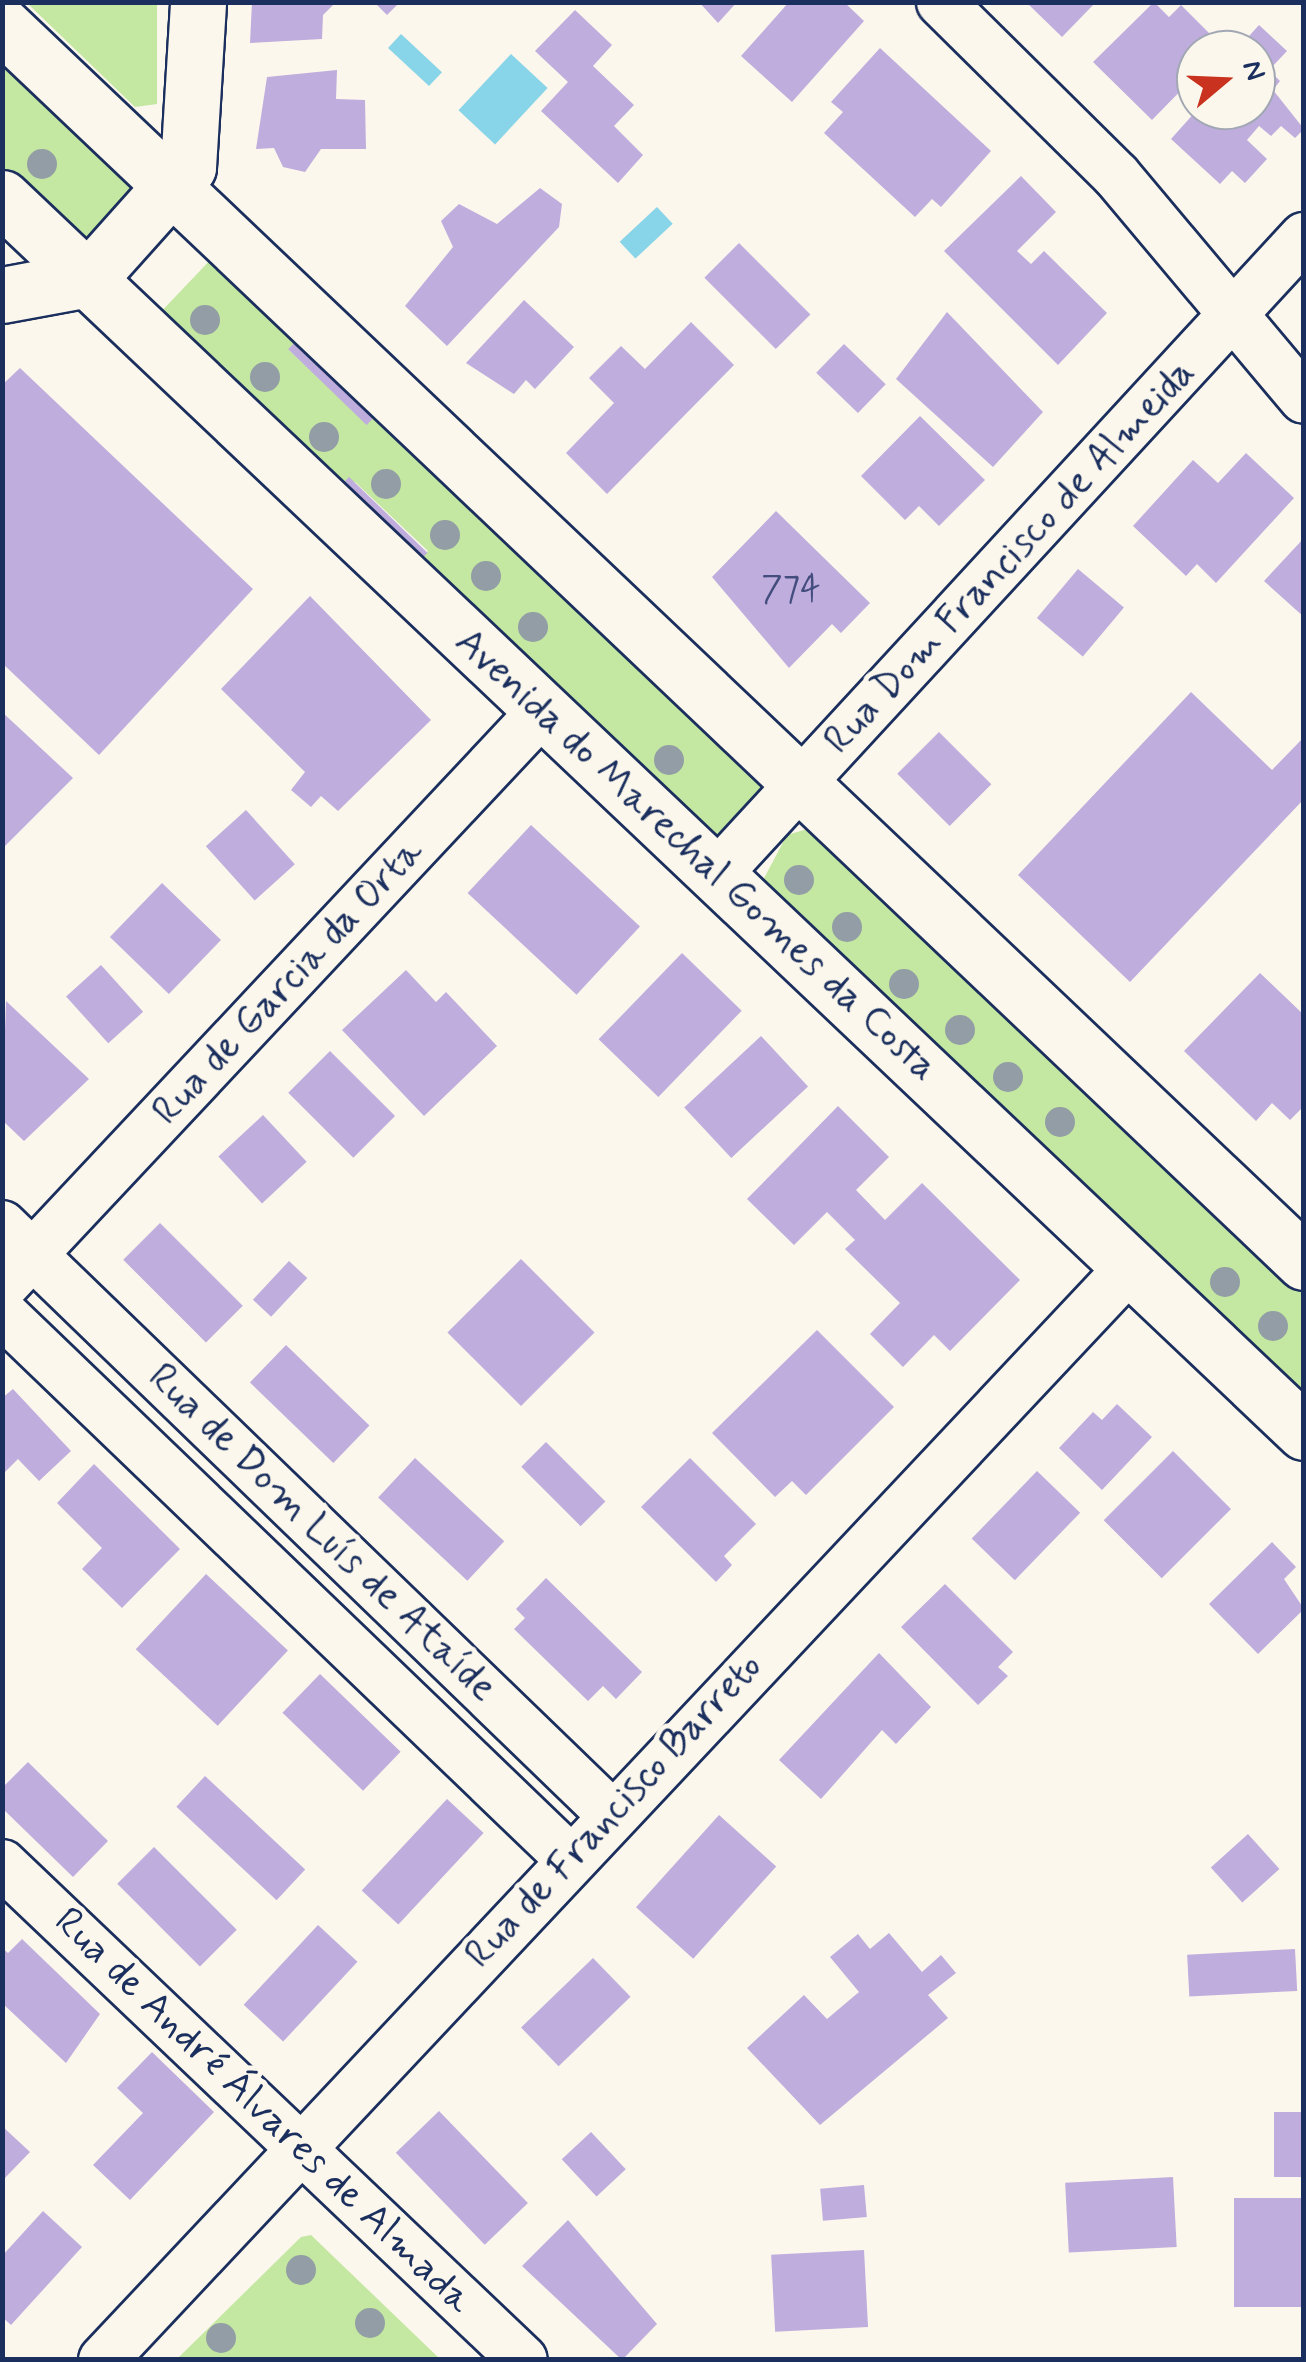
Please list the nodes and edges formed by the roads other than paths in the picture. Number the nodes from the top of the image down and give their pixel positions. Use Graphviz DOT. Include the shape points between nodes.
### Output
graph roads {
  1 [pos="198,2"];
  2 [pos="942,2"];
  3 [pos="2,26"];
  4 [pos="172,188"];
  5 [pos="2,198"];
  6 [pos="1304,237"];
  7 [pos="88,280"];
  8 [pos="2,295"];
  9 [pos="1231,320"];
  10 [pos="1304,400"];
  11 [pos="542,710"];
  12 [pos="799,784"];
  13 [pos="716,874"];
  14 [pos="13,1255"];
  15 [pos="1304,1262"];
  16 [pos="1130,1267"];
  17 [pos="2,1312"];
  18 [pos="1304,1432"];
  19 [pos="609,1812"];
  20 [pos="569,1858"];
  21 [pos="4,1868"];
  22 [pos="304,2145"];
  23 [pos="103,2360"];
  24 [pos="522,2360"];
  1 -- 4 [label="main road" via="194,154"];
  2 -- 9 [label="street" via="1116,175"];
  3 -- 4 [label="main road"];
  4 -- 7 [label="main road"];
  4 -- 12 [label="main road"];
  5 -- 7 [label="main road, Avenida do Marechal Gomes da Costa"];
  6 -- 9 [label="street, Rua Dom Francisco de Almeida"];
  7 -- 8 [label="main road"];
  7 -- 11 [label="main road, Avenida do Marechal Gomes da Costa"];
  9 -- 10 [label="street"];
  9 -- 12 [label="street, Rua Dom Francisco de Almeida"];
  11 -- 13 [label="main road, Avenida do Marechal Gomes da Costa"];
  11 -- 14 [label="street, Rua de Garcia da Orta"];
  12 -- 13 [label="street, Rua Dom Francisco de Almeida"];
  12 -- 15 [label="main road"];
  13 -- 16 [label="main road, Avenida do Marechal Gomes da Costa"];
  14 -- 19 [label="street, Rua de Dom Luís de Ataíde"];
  16 -- 18 [label="main road, Avenida do Marechal Gomes da Costa"];
  16 -- 19 [label="street, Rua de Francisco Barreto"];
  17 -- 20 [label="street, Rua de Dom Luís de Ataíde"];
  19 -- 20 [label="street, Rua de Francisco Barreto"];
  20 -- 22 [label="street, Rua de Francisco Barreto"];
  21 -- 22 [label="street, Rua de André Álvares de Almada"];
  22 -- 23 [label="street, Rua de Francisco Barreto"];
  22 -- 24 [label="street, Rua de André Álvares de Almada"];
}
